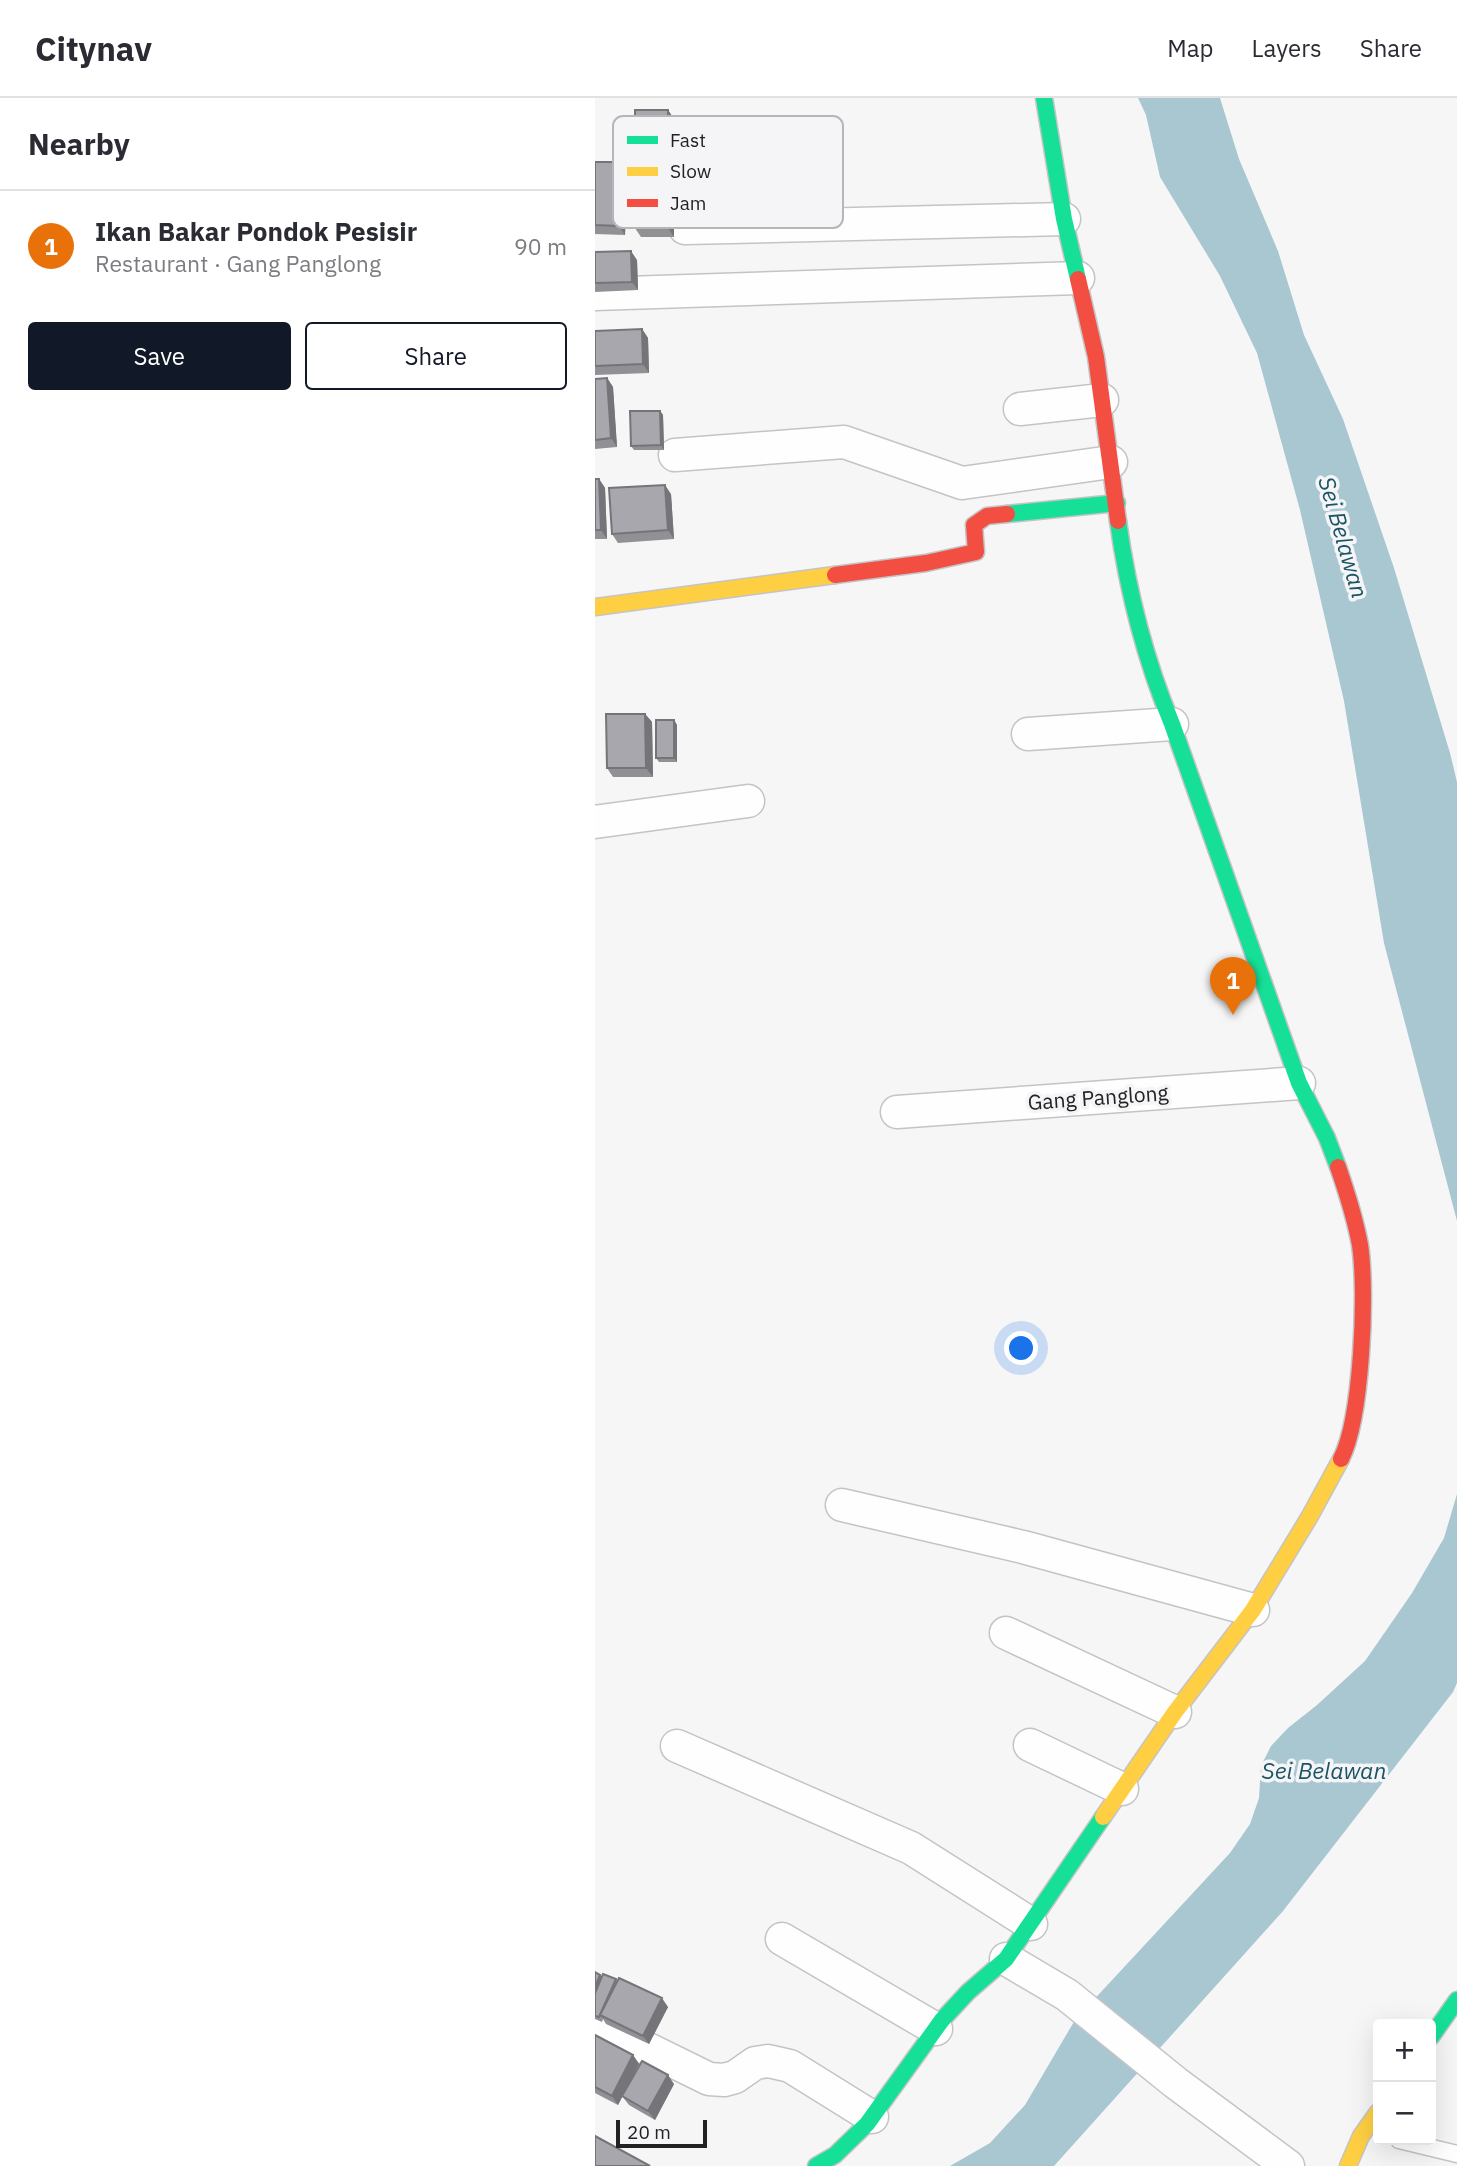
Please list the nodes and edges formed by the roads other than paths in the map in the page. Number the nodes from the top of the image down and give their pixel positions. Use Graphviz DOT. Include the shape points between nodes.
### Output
graph roads {
  1 [pos="1044,98"];
  2 [pos="1064,219"];
  3 [pos="843,224"];
  4 [pos="1078,278"];
  5 [pos="595,294"];
  6 [pos="1102,400"];
  7 [pos="1020,409"];
  8 [pos="675,456"];
  9 [pos="1111,462"];
  10 [pos="1117,503"];
  11 [pos="595,607"];
  12 [pos="1172,724"];
  13 [pos="1028,734"];
  14 [pos="748,800"];
  15 [pos="595,822"];
  16 [pos="1299,1083"];
  17 [pos="897,1112"];
  18 [pos="842,1505"];
  19 [pos="1253,1610"];
  20 [pos="1006,1633"];
  21 [pos="1175,1712"];
  22 [pos="1030,1745"];
  23 [pos="677,1746"];
  24 [pos="1122,1789"];
  25 [pos="1031,1924"];
  26 [pos="782,1939"];
  27 [pos="1006,1959"];
  28 [pos="1457,2000"];
  29 [pos="595,2023"];
  30 [pos="936,2029"];
  31 [pos="1436,2030"];
  32 [pos="872,2117"];
  33 [pos="1372,2132"];
  34 [pos="1420,2145"];
  35 [pos="1457,2154"];
  36 [pos="815,2166"];
  37 [pos="1288,2166"];
  38 [pos="1348,2166"];
  1 -- 2 [label="street"];
  2 -- 3 [label="street"];
  2 -- 4 [label="street"];
  4 -- 5 [label="street"];
  4 -- 6 [label="street"];
  6 -- 7 [label="street"];
  6 -- 9 [label="street"];
  8 -- 9 [label="street" via="844,442 961,483"];
  9 -- 10 [label="street"];
  10 -- 11 [label="street" via="987,516 974,526 976,552 938,560"];
  10 -- 12 [label="street" via="1137,627"];
  12 -- 13 [label="street"];
  12 -- 16 [label="street"];
  14 -- 15 [label="street"];
  16 -- 17 [label="street, Gang Panglong"];
  16 -- 19 [label="street" via="1327,1138 1351,1203 1360,1247 1363,1293 1357,1398 1343,1455"];
  18 -- 19 [label="street" via="1023,1547"];
  19 -- 21 [label="street"];
  20 -- 21 [label="street"];
  21 -- 24 [label="street"];
  22 -- 24 [label="street"];
  23 -- 25 [label="street" via="911,1849"];
  24 -- 25 [label="street"];
  25 -- 27 [label="street"];
  26 -- 30 [label="street"];
  27 -- 30 [label="street" via="973,1986"];
  27 -- 37 [label="street" via="1067,1995"];
  28 -- 31 [label="street"];
  29 -- 32 [label="street" via="709,2079 735,2077 755,2063 779,2062"];
  30 -- 32 [label="street"];
  32 -- 36 [label="street" via="841,2151"];
  33 -- 38 [label="street"];
  34 -- 35 [label="lane"];
}
